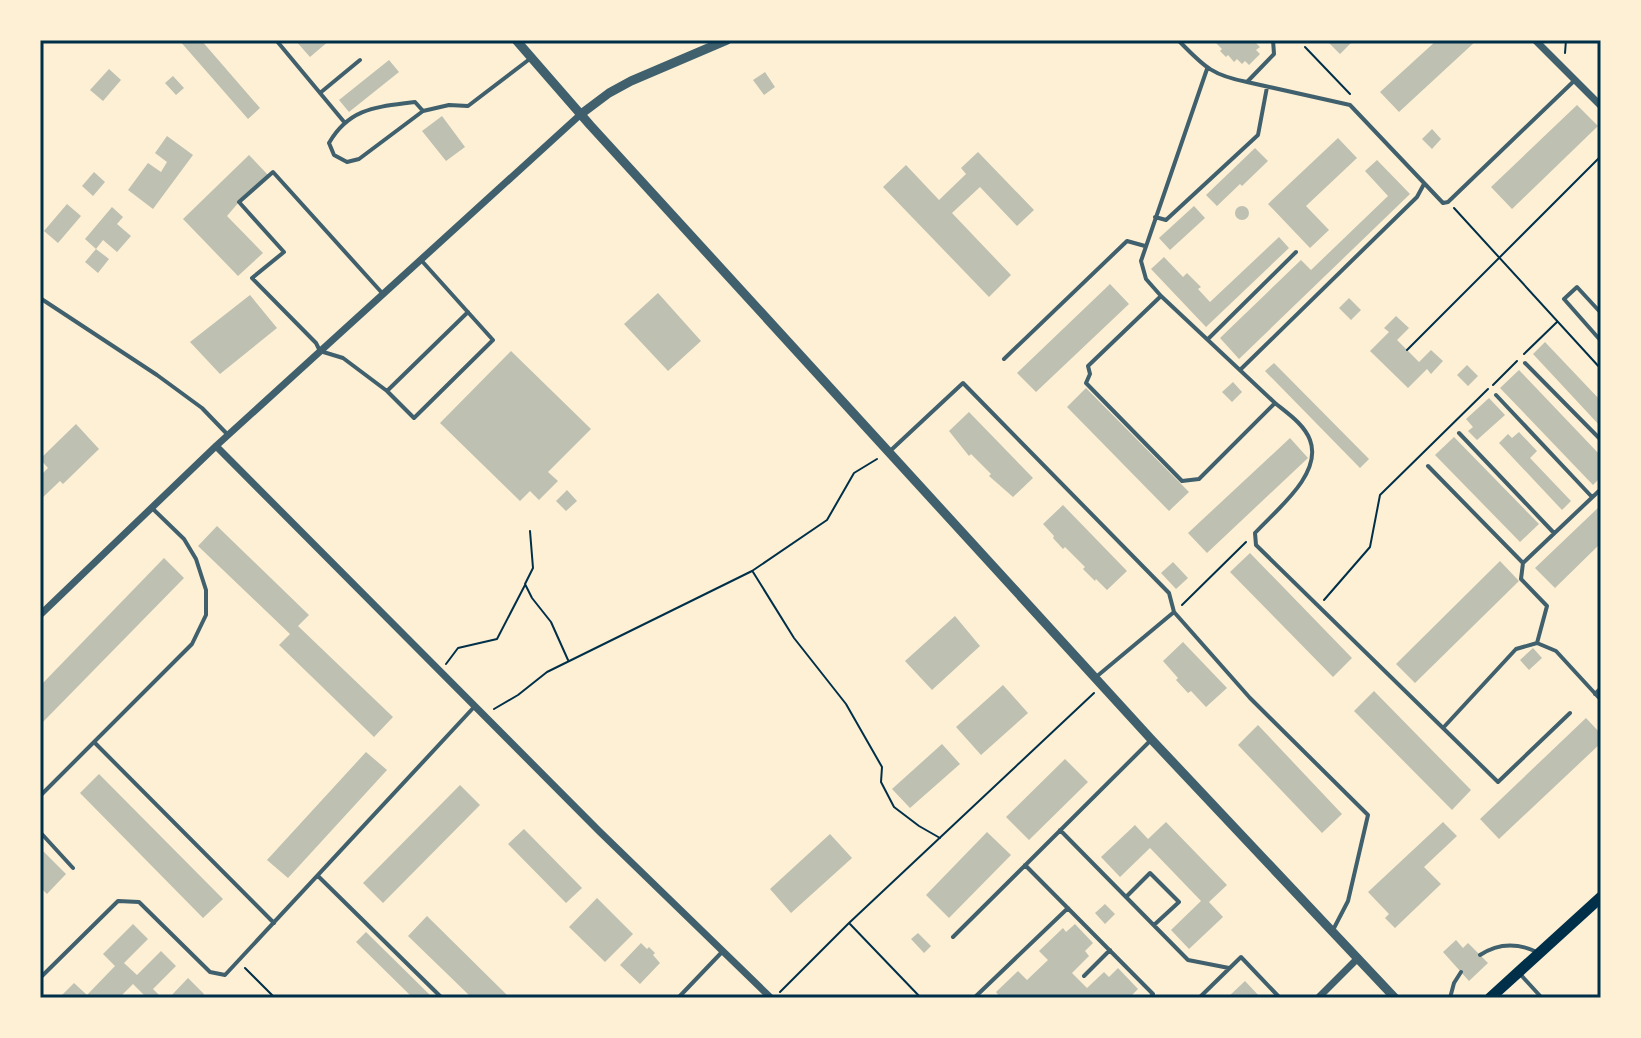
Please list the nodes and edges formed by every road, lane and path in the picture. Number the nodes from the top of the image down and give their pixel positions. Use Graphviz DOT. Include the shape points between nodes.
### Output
graph roads {
  1 [pos="276,40"];
  2 [pos="516,40"];
  3 [pos="727,40"];
  4 [pos="1178,40"];
  5 [pos="1273,40"];
  6 [pos="1535,40"];
  7 [pos="532,57"];
  8 [pos="360,60"];
  9 [pos="1207,69"];
  10 [pos="1575,80"];
  11 [pos="1247,82"];
  12 [pos="1267,87"];
  13 [pos="320,93"];
  14 [pos="1601,106"];
  15 [pos="423,111"];
  16 [pos="581,114"];
  17 [pos="345,123"];
  18 [pos="1601,156"];
  19 [pos="1424,184"];
  20 [pos="1155,217"];
  21 [pos="1145,246"];
  22 [pos="1296,252"];
  23 [pos="421,260"];
  24 [pos="383,294"];
  25 [pos="1161,296"];
  26 [pos="40,298"];
  27 [pos="468,312"];
  28 [pos="1601,313"];
  29 [pos="1208,339"];
  30 [pos="1601,341"];
  31 [pos="1407,350"];
  32 [pos="320,351"];
  33 [pos="1004,359"];
  34 [pos="1525,363"];
  35 [pos="1240,370"];
  36 [pos="387,391"];
  37 [pos="1496,395"];
  38 [pos="1275,403"];
  39 [pos="1459,433"];
  40 [pos="228,435"];
  41 [pos="1601,440"];
  42 [pos="216,446"];
  43 [pos="889,452"];
  44 [pos="1428,466"];
  45 [pos="1601,489"];
  46 [pos="1592,497"];
  47 [pos="152,508"];
  48 [pos="530,531"];
  49 [pos="1255,533"];
  50 [pos="1554,533"];
  51 [pos="1523,563"];
  52 [pos="752,571"];
  53 [pos="525,584"];
  54 [pos="1174,612"];
  55 [pos="40,615"];
  56 [pos="1537,643"];
  57 [pos="568,661"];
  58 [pos="444,666"];
  59 [pos="1100,681"];
  60 [pos="1601,688"];
  61 [pos="1595,694"];
  62 [pos="1601,700"];
  63 [pos="475,706"];
  64 [pos="1570,713"];
  65 [pos="484,715"];
  66 [pos="1443,728"];
  67 [pos="1151,739"];
  68 [pos="94,742"];
  69 [pos="40,796"];
  70 [pos="1060,830"];
  71 [pos="40,832"];
  72 [pos="940,838"];
  73 [pos="1025,865"];
  74 [pos="73,868"];
  75 [pos="318,876"];
  76 [pos="1126,897"];
  77 [pos="1601,897"];
  78 [pos="1069,908"];
  79 [pos="274,923"];
  80 [pos="849,923"];
  81 [pos="1154,925"];
  82 [pos="1333,931"];
  83 [pos="953,937"];
  84 [pos="723,950"];
  85 [pos="1110,950"];
  86 [pos="1539,953"];
  87 [pos="1480,955"];
  88 [pos="1358,958"];
  89 [pos="238,962"];
  90 [pos="1229,968"];
  91 [pos="1461,972"];
  92 [pos="1518,972"];
  93 [pos="1084,976"];
  94 [pos="40,978"];
  95 [pos="275,998"];
  96 [pos="442,998"];
  97 [pos="678,998"];
  98 [pos="772,998"];
  99 [pos="921,998"];
  100 [pos="974,998"];
  101 [pos="1150,998"];
  102 [pos="1199,998"];
  103 [pos="1280,998"];
  104 [pos="1318,998"];
  105 [pos="1395,998"];
  106 [pos="1450,998"];
  107 [pos="1490,998"];
  108 [pos="1542,998"];
  1 -- 13 [label="lane"];
  2 -- 7 [label="street"];
  3 -- 16 [label="street" via="620,87"];
  4 -- 9 [label="lane"];
  5 -- 11 [label="lane" via="1274,54"];
  6 -- 10 [label="street"];
  7 -- 15 [label="lane" via="468,106"];
  7 -- 16 [label="street"];
  8 -- 13 [label="lane"];
  9 -- 11 [label="lane"];
  9 -- 20 [label="lane"];
  10 -- 14 [label="street"];
  10 -- 19 [label="lane" via="1448,202"];
  11 -- 12 [label="lane"];
  12 -- 19 [label="lane" via="1350,105"];
  12 -- 20 [label="lane" via="1258,135 1166,220"];
  13 -- 17 [label="lane"];
  15 -- 17 [label="lane" via="415,102 373,107"];
  15 -- 17 [label="lane" via="359,159 347,162 334,155 329,143"];
  16 -- 23 [label="street"];
  16 -- 43 [label="street"];
  18 -- 31 [label="path"];
  19 -- 35 [label="lane" via="1417,197"];
  20 -- 21 [label="lane"];
  21 -- 25 [label="lane" via="1141,261 1146,279"];
  21 -- 33 [label="lane" via="1127,241"];
  22 -- 29 [label="lane"];
  23 -- 24 [label="street"];
  23 -- 27 [label="lane"];
  24 -- 32 [label="street"];
  24 -- 32 [label="lane" via="273,172 239,202 284,252 252,278"];
  25 -- 29 [label="lane"];
  25 -- 38 [label="lane" via="1088,366 1086,383 1182,481 1199,479"];
  26 -- 40 [label="lane" via="157,375"];
  27 -- 36 [label="lane"];
  27 -- 36 [label="lane" via="493,340 414,418"];
  28 -- 30 [label="lane" via="1577,287 1564,299"];
  29 -- 35 [label="lane"];
  32 -- 36 [label="lane" via="343,358"];
  32 -- 40 [label="street"];
  34 -- 41 [label="lane"];
  35 -- 38 [label="lane"];
  37 -- 46 [label="lane"];
  38 -- 49 [label="lane" via="1300,425 1313,458 1308,474"];
  39 -- 50 [label="lane"];
  40 -- 42 [label="street"];
  42 -- 47 [label="street"];
  42 -- 63 [label="street"];
  43 -- 52 [label="path" via="854,473 827,520"];
  43 -- 54 [label="lane" via="963,383 1169,593"];
  43 -- 59 [label="street"];
  44 -- 51 [label="lane"];
  45 -- 46 [label="lane"];
  46 -- 50 [label="lane"];
  47 -- 55 [label="street"];
  47 -- 68 [label="lane" via="196,559 206,590 206,615 192,644"];
  48 -- 53 [label="path" via="533,568"];
  49 -- 54 [label="path"];
  49 -- 66 [label="lane" via="1256,545"];
  50 -- 51 [label="lane"];
  51 -- 56 [label="lane" via="1521,579 1547,606"];
  52 -- 57 [label="path"];
  52 -- 72 [label="path" via="794,638 846,704 882,767 881,782 894,807"];
  53 -- 57 [label="path" via="551,622"];
  53 -- 58 [label="path" via="497,639 458,648"];
  54 -- 59 [label="lane"];
  54 -- 82 [label="lane" via="1250,698 1368,815 1348,901"];
  56 -- 61 [label="lane" via="1556,651"];
  56 -- 66 [label="lane" via="1516,649"];
  57 -- 65 [label="path"];
  59 -- 67 [label="street"];
  59 -- 72 [label="path"];
  60 -- 61 [label="lane"];
  61 -- 62 [label="lane"];
  63 -- 65 [label="street"];
  63 -- 75 [label="lane"];
  64 -- 66 [label="lane" via="1498,782"];
  65 -- 84 [label="street"];
  67 -- 70 [label="lane"];
  67 -- 82 [label="street"];
  68 -- 69 [label="lane"];
  68 -- 79 [label="lane"];
  70 -- 73 [label="lane"];
  70 -- 76 [label="lane"];
  71 -- 74 [label="lane"];
  72 -- 80 [label="path"];
  73 -- 78 [label="lane"];
  73 -- 83 [label="lane"];
  75 -- 79 [label="lane"];
  75 -- 96 [label="lane"];
  76 -- 81 [label="lane"];
  76 -- 81 [label="lane" via="1150,873 1179,902"];
  77 -- 86 [label="main road"];
  78 -- 85 [label="lane"];
  78 -- 100 [label="lane"];
  79 -- 89 [label="lane"];
  80 -- 98 [label="path"];
  80 -- 99 [label="path"];
  81 -- 90 [label="lane" via="1188,960"];
  82 -- 88 [label="street"];
  84 -- 97 [label="lane"];
  84 -- 98 [label="street"];
  85 -- 93 [label="lane"];
  85 -- 101 [label="lane" via="1153,994"];
  86 -- 87 [label="lane" via="1506,945"];
  86 -- 92 [label="main road"];
  88 -- 104 [label="street"];
  88 -- 105 [label="street"];
  89 -- 94 [label="lane" via="225,975 210,972 139,902 118,901"];
  89 -- 95 [label="path"];
  90 -- 102 [label="lane"];
  90 -- 103 [label="lane" via="1241,957"];
  91 -- 106 [label="lane"];
  92 -- 107 [label="main road"];
  92 -- 108 [label="lane"];
}
